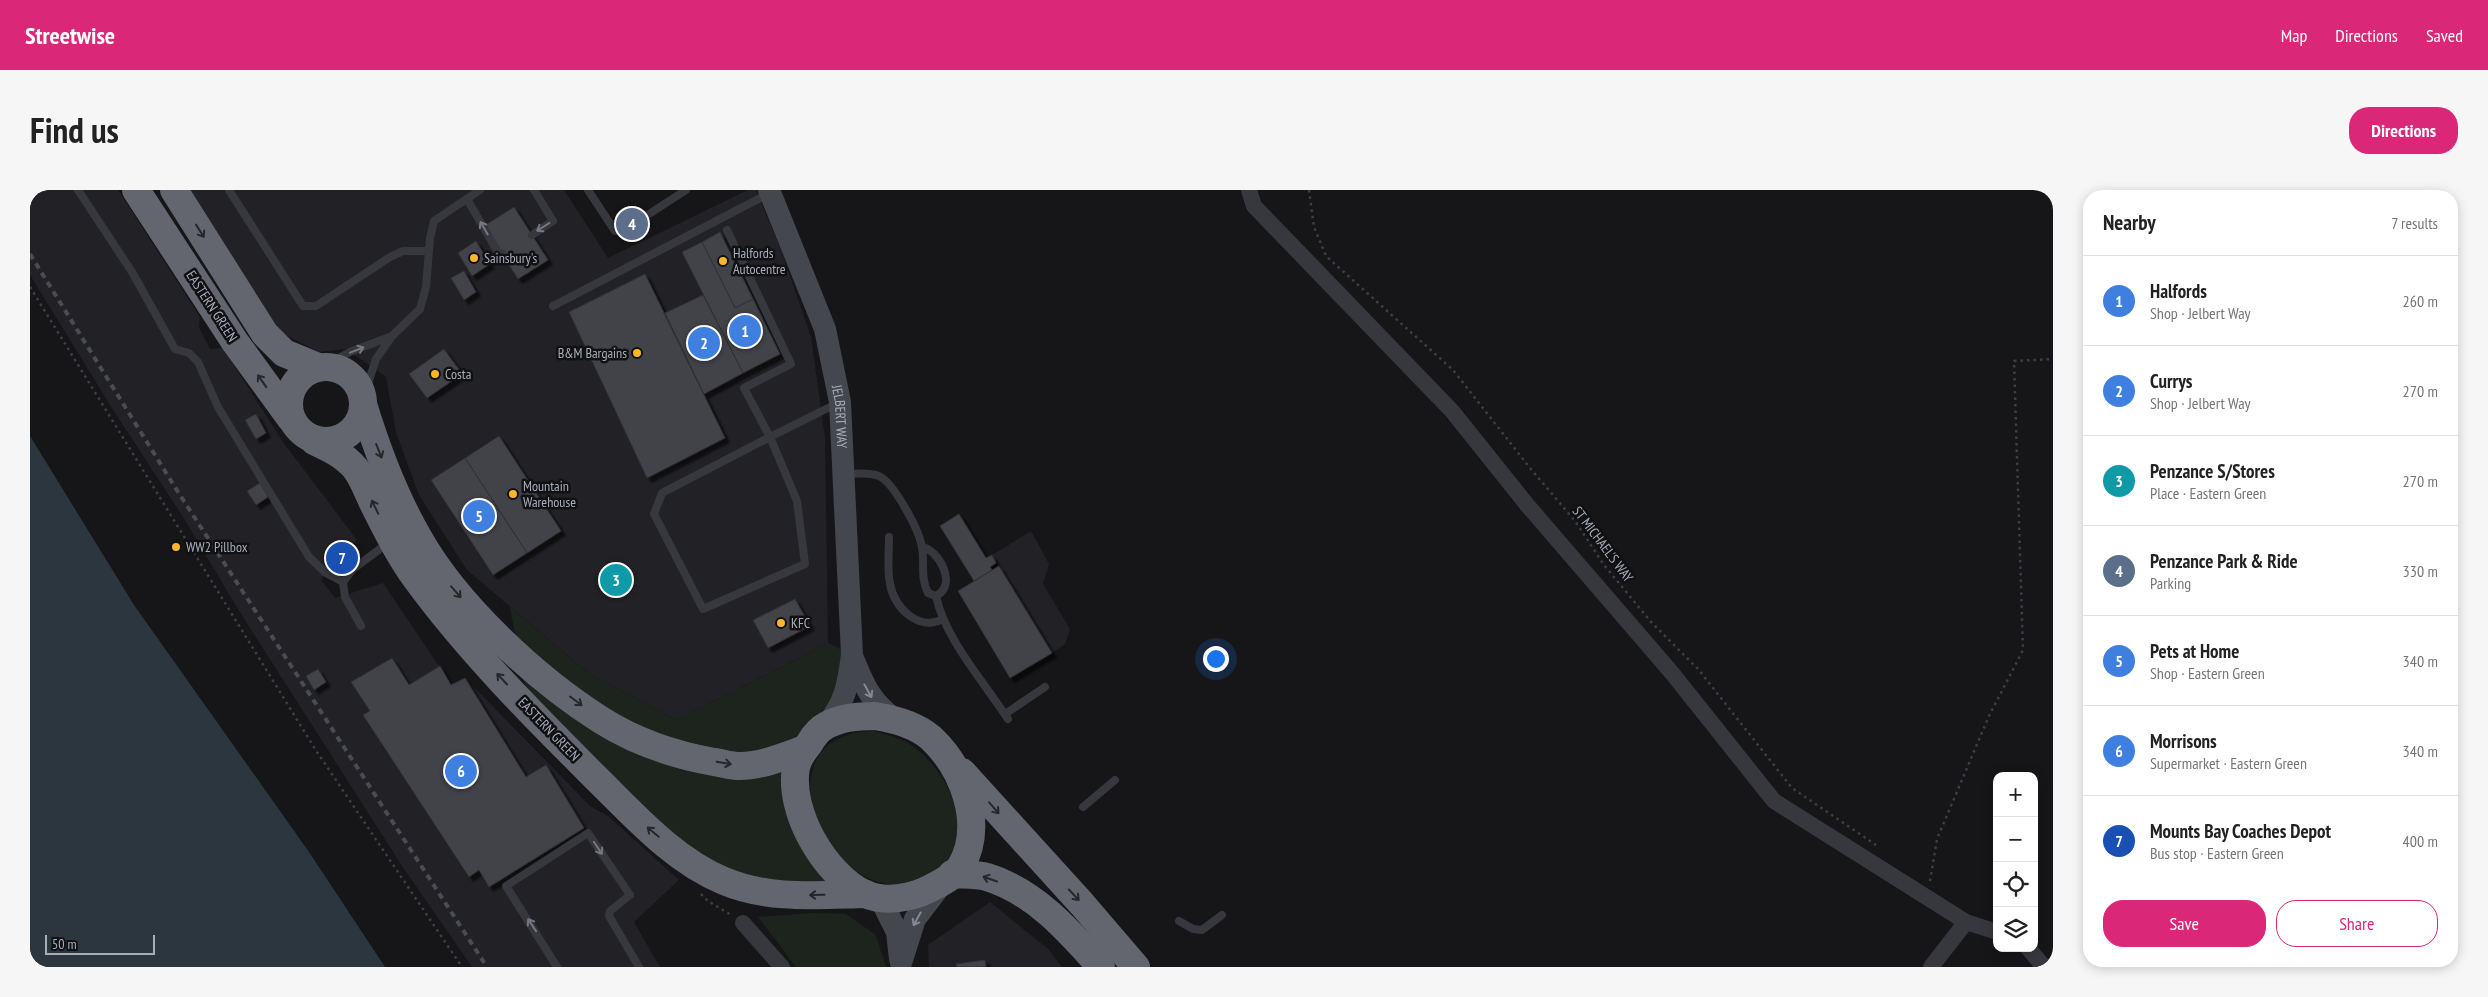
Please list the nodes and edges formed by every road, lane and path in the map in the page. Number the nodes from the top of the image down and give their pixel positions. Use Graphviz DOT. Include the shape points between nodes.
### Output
graph roads {
  1 [pos="78,190"];
  2 [pos="136,190"];
  3 [pos="174,190"];
  4 [pos="229,190"];
  5 [pos="480,190"];
  6 [pos="534,190"];
  7 [pos="588,190"];
  8 [pos="686,190"];
  9 [pos="1249,190"];
  10 [pos="1309,190"];
  11 [pos="769,191"];
  12 [pos="466,199"];
  13 [pos="727,230"];
  14 [pos="532,234"];
  15 [pos="428,252"];
  16 [pos="502,253"];
  17 [pos="30,287"];
  18 [pos="553,306"];
  19 [pos="392,336"];
  20 [pos="2053,359"];
  21 [pos="320,367"];
  22 [pos="363,402"];
  23 [pos="840,402"];
  24 [pos="291,418"];
  25 [pos="770,437"];
  26 [pos="314,441"];
  27 [pos="845,474"];
  28 [pos="889,537"];
  29 [pos="392,541"];
  30 [pos="922,547"];
  31 [pos="343,582"];
  32 [pos="936,596"];
  33 [pos="943,619"];
  34 [pos="361,626"];
  35 [pos="852,655"];
  36 [pos="1044,687"];
  37 [pos="896,720"];
  38 [pos="827,725"];
  39 [pos="805,748"];
  40 [pos="950,758"];
  41 [pos="1115,780"];
  42 [pos="1083,807"];
  43 [pos="1879,848"];
  44 [pos="948,878"];
  45 [pos="873,896"];
  46 [pos="1928,898"];
  47 [pos="1222,915"];
  48 [pos="1179,921"];
  49 [pos="1966,922"];
  50 [pos="743,923"];
  51 [pos="1993,931"];
  52 [pos="2031,952"];
  53 [pos="901,965"];
  54 [pos="462,967"];
  55 [pos="558,967"];
  56 [pos="639,967"];
  57 [pos="782,967"];
  58 [pos="1101,967"];
  59 [pos="1136,967"];
  60 [pos="1931,967"];
  61 [pos="2044,967"];
  1 -- 31 [label="lane" via="132,272 174,350 189,353 198,362 218,406 309,557"];
  24 -- 2 [label="highway, EASTERN GREEN, one-way" via="235,342"];
  3 -- 21 [label="highway, one-way" via="265,334 284,353"];
  4 -- 15 [label="lane" via="303,306 316,306 403,251"];
  5 -- 12 [label="lane"];
  6 -- 14 [label="lane, one-way" via="553,221"];
  7 -- 8 [label="lane" via="608,223 615,231 623,231"];
  9 -- 46 [label="street" via="1254,206 1452,411 1528,506 1672,673 1774,801"];
  10 -- 43 [label="path, ST MICHAEL'S WAY" via="1314,227 1326,256 1454,370 1575,521 1604,565 1651,622 1698,669 1792,788"];
  11 -- 18 [label="lane"];
  11 -- 23 [label="street, JELBERT WAY" via="826,330"];
  12 -- 15 [label="lane" via="434,222"];
  16 -- 12 [label="lane, one-way" via="499,254"];
  13 -- 25 [label="lane" via="791,364 744,388"];
  15 -- 19 [label="lane" via="426,287 420,309"];
  17 -- 54 [label="path" via="317,752"];
  21 -- 19 [label="lane, one-way"];
  19 -- 22 [label="lane" via="376,359"];
  20 -- 46 [label="path" via="2014,361 2023,650 1990,716 1937,839"];
  21 -- 22 [label="highway" via="340,369 351,376 359,387"];
  21 -- 24 [label="highway" via="301,376 294,384 288,406"];
  22 -- 26 [label="highway" via="360,420 347,435 337,440"];
  22 -- 39 [label="highway, one-way" via="398,499 418,538 448,582 484,624 546,679 602,720 653,746 699,759 740,766"];
  23 -- 25 [label="lane"];
  23 -- 27 [label="street, JELBERT WAY"];
  24 -- 26 [label="highway" via="298,429"];
  25 -- 25 [label="lane" via="797,501 805,564 703,609 654,514 662,493"];
  29 -- 26 [label="highway, EASTERN GREEN, one-way" via="356,469 338,452"];
  27 -- 30 [label="lane" via="867,474 884,480 902,503"];
  27 -- 35 [label="street, JELBERT WAY"];
  28 -- 33 [label="lane" via="890,585 901,606 917,621 929,624"];
  29 -- 31 [label="lane" via="374,552"];
  45 -- 29 [label="highway, EASTERN GREEN, one-way" via="794,896 753,891 722,880 691,863 640,821 468,643 417,580"];
  30 -- 32 [label="lane" via="923,581 928,593"];
  30 -- 32 [label="lane" via="930,548 947,576 946,588"];
  31 -- 34 [label="lane" via="345,596"];
  32 -- 33 [label="lane"];
  33 -- 36 [label="lane" via="1007,716"];
  35 -- 37 [label="street, JELBERT WAY, one-way" via="868,693"];
  35 -- 38 [label="street, JELBERT WAY" via="848,689"];
  37 -- 38 [label="highway" via="853,716"];
  37 -- 40 [label="highway" via="929,737"];
  38 -- 39 [label="highway"];
  39 -- 45 [label="highway" via="796,766 795,788 802,818 818,850 840,876"];
  40 -- 44 [label="highway" via="968,795 970,823 960,867"];
  40 -- 59 [label="highway, one-way"];
  41 -- 42 [label="lane"];
  44 -- 45 [label="highway" via="902,898"];
  44 -- 53 [label="street, one-way" via="915,918"];
  58 -- 44 [label="highway, one-way" via="1043,906 985,876"];
  45 -- 53 [label="street" via="897,932"];
  46 -- 49 [label="street"];
  47 -- 48 [label="lane" via="1202,930 1192,930"];
  49 -- 51 [label="street"];
  49 -- 60 [label="street"];
  50 -- 57 [label="street"];
  52 -- 61 [label="street"];
  55 -- 56 [label="lane, one-way" via="506,886 588,833 630,895 610,911 609,916"];
}
